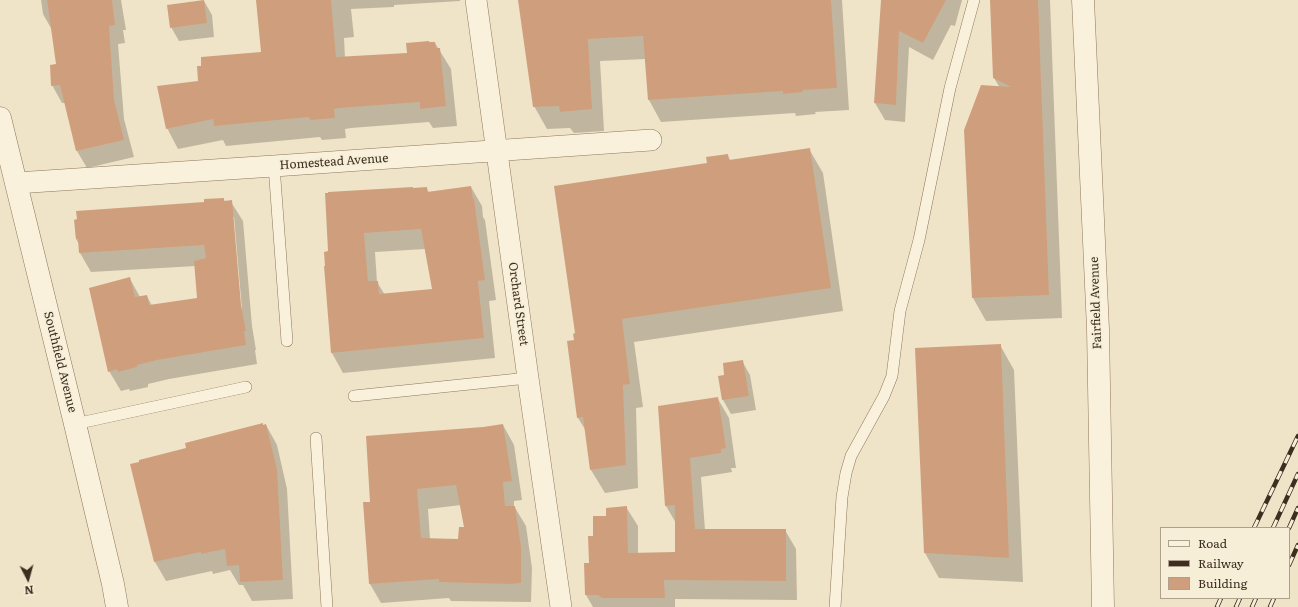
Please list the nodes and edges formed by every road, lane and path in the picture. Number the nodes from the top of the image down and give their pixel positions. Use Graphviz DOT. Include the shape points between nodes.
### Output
graph roads {
  1 [pos="476,0"];
  2 [pos="974,0"];
  3 [pos="1083,0"];
  4 [pos="0,118"];
  5 [pos="651,140"];
  6 [pos="3,146"];
  7 [pos="497,151"];
  8 [pos="274,166"];
  9 [pos="16,183"];
  10 [pos="287,341"];
  11 [pos="528,378"];
  12 [pos="246,387"];
  13 [pos="354,396"];
  14 [pos="75,424"];
  15 [pos="316,438"];
  16 [pos="117,607"];
  17 [pos="327,607"];
  18 [pos="561,607"];
  19 [pos="835,607"];
  20 [pos="1103,607"];
  1 -- 7 [label="street, Orchard Street"];
  2 -- 19 [label="lane" via="950,88 919,240 900,311 892,376 884,396 851,456 846,473 841,504"];
  3 -- 20 [label="street, Fairfield Avenue" via="1098,329"];
  4 -- 6 [label="street, Southfield Avenue"];
  5 -- 7 [label="street, Homestead Avenue"];
  6 -- 9 [label="street, Southfield Avenue"];
  7 -- 8 [label="street, Homestead Avenue"];
  7 -- 11 [label="street, Orchard Street"];
  8 -- 9 [label="street, Homestead Avenue"];
  8 -- 10 [label="lane"];
  9 -- 14 [label="street, Southfield Avenue"];
  11 -- 13 [label="lane"];
  11 -- 18 [label="street, Orchard Street"];
  12 -- 14 [label="lane"];
  14 -- 16 [label="street, Southfield Avenue"];
  15 -- 17 [label="lane"];
}
